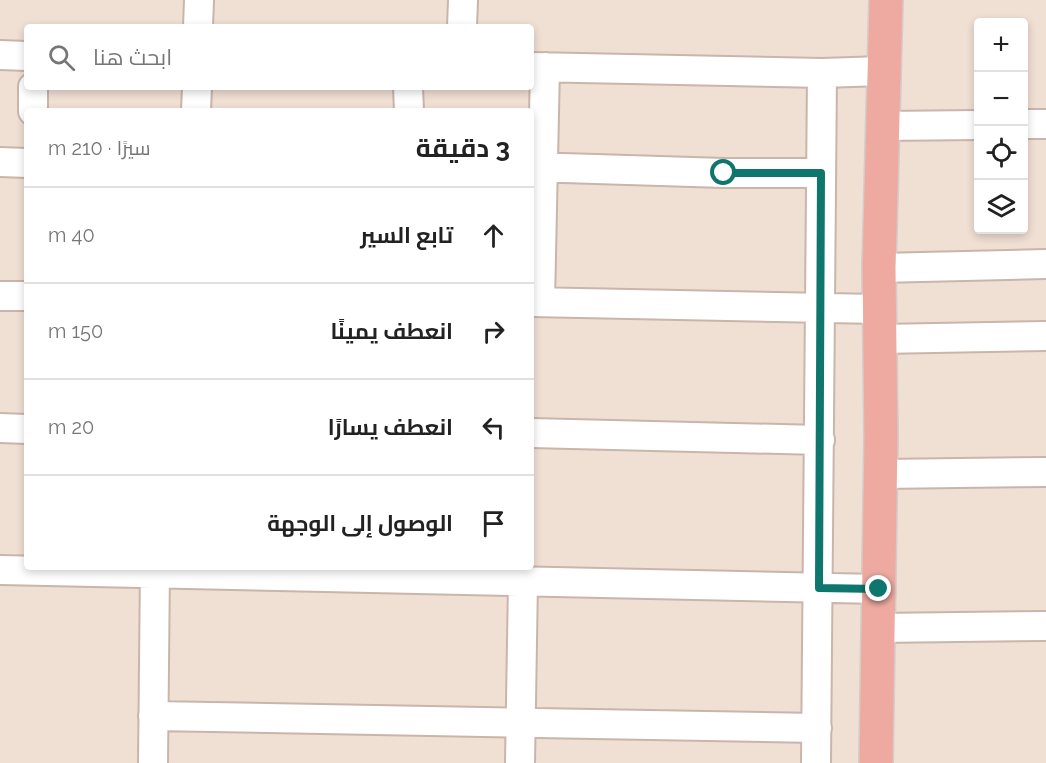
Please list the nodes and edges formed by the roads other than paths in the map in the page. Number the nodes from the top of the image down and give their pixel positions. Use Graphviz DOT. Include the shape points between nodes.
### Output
graph roads {
  1 [pos="199,0"];
  2 [pos="463,0"];
  3 [pos="886,0"];
  4 [pos="198,24"];
  5 [pos="462,24"];
  6 [pos="0,55"];
  7 [pos="24,56"];
  8 [pos="538,67"];
  9 [pos="883,71"];
  10 [pos="822,73"];
  11 [pos="33,90"];
  12 [pos="197,90"];
  13 [pos="408,90"];
  14 [pos="33,108"];
  15 [pos="196,108"];
  16 [pos="408,108"];
  17 [pos="1028,124"];
  18 [pos="1046,124"];
  19 [pos="974,125"];
  20 [pos="882,126"];
  21 [pos="0,162"];
  22 [pos="24,163"];
  23 [pos="537,168"];
  24 [pos="821,173"];
  25 [pos="1046,264"];
  26 [pos="879,268"];
  27 [pos="0,296"];
  28 [pos="24,296"];
  29 [pos="535,302"];
  30 [pos="821,307"];
  31 [pos="879,324"];
  32 [pos="1046,336"];
  33 [pos="0,428"];
  34 [pos="24,429"];
  35 [pos="534,433"];
  36 [pos="820,440"];
  37 [pos="1046,472"];
  38 [pos="881,474"];
  39 [pos="0,570"];
  40 [pos="155,570"];
  41 [pos="443,574"];
  42 [pos="523,581"];
  43 [pos="819,588"];
  44 [pos="879,589"];
  45 [pos="1046,626"];
  46 [pos="878,628"];
  47 [pos="153,716"];
  48 [pos="520,722"];
  49 [pos="817,728"];
  50 [pos="153,763"];
  51 [pos="520,763"];
  52 [pos="816,763"];
  53 [pos="876,763"];
  1 -- 4 [label="street"];
  2 -- 5 [label="street"];
  3 -- 9 [label="highway"];
  6 -- 7 [label="street"];
  8 -- 10 [label="street"];
  8 -- 23 [label="street"];
  9 -- 10 [label="street"];
  9 -- 20 [label="highway"];
  10 -- 24 [label="street"];
  11 -- 14 [label="street"];
  12 -- 15 [label="street"];
  13 -- 16 [label="street"];
  17 -- 18 [label="street"];
  19 -- 20 [label="street"];
  20 -- 26 [label="highway"];
  21 -- 22 [label="street"];
  23 -- 24 [label="street"];
  23 -- 29 [label="street"];
  24 -- 30 [label="street"];
  25 -- 26 [label="street"];
  26 -- 31 [label="highway"];
  27 -- 28 [label="street"];
  29 -- 30 [label="street"];
  30 -- 31 [label="street"];
  30 -- 36 [label="street"];
  31 -- 32 [label="street"];
  31 -- 38 [label="highway"];
  33 -- 34 [label="street"];
  35 -- 36 [label="street"];
  36 -- 43 [label="street"];
  37 -- 38 [label="street"];
  38 -- 44 [label="highway"];
  39 -- 40 [label="street"];
  40 -- 41 [label="street"];
  40 -- 47 [label="street"];
  41 -- 42 [label="street"];
  42 -- 43 [label="street"];
  42 -- 48 [label="street"];
  43 -- 44 [label="street"];
  43 -- 49 [label="street"];
  44 -- 46 [label="highway"];
  45 -- 46 [label="street"];
  46 -- 53 [label="highway"];
  47 -- 48 [label="street"];
  47 -- 50 [label="street"];
  48 -- 49 [label="street"];
  48 -- 51 [label="street"];
  49 -- 52 [label="street"];
}
